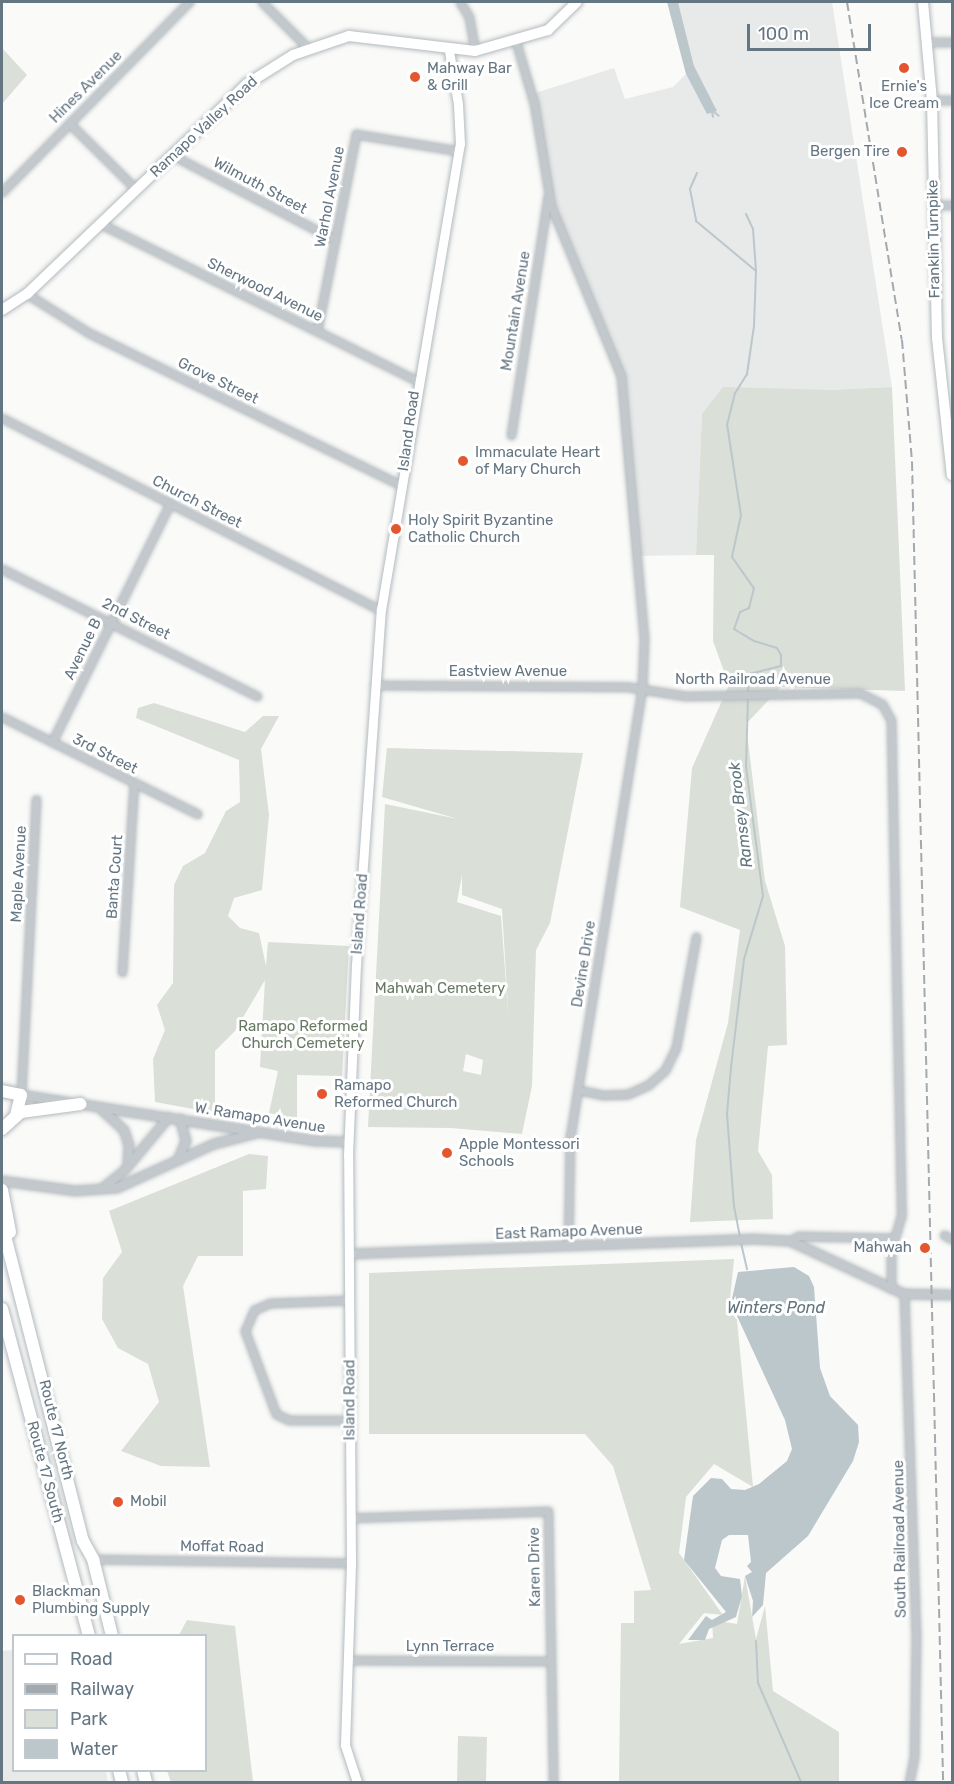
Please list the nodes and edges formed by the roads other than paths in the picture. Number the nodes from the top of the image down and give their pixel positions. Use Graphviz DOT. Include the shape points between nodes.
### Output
graph roads {
  1 [pos="189,2"];
  2 [pos="262,2"];
  3 [pos="460,2"];
  4 [pos="577,2"];
  5 [pos="923,2"];
  6 [pos="516,42"];
  7 [pos="928,42"];
  8 [pos="952,42"];
  9 [pos="307,47"];
  10 [pos="449,51"];
  11 [pos="475,51"];
  12 [pos="932,100"];
  13 [pos="952,100"];
  14 [pos="69,123"];
  15 [pos="459,151"];
  16 [pos="172,155"];
  17 [pos="136,190"];
  18 [pos="2,192"];
  19 [pos="548,192"];
  20 [pos="933,205"];
  21 [pos="952,205"];
  22 [pos="101,224"];
  23 [pos="335,240"];
  24 [pos="27,294"];
  25 [pos="2,310"];
  26 [pos="317,332"];
  27 [pos="417,381"];
  28 [pos="2,418"];
  29 [pos="511,435"];
  30 [pos="952,475"];
  31 [pos="401,485"];
  32 [pos="170,503"];
  33 [pos="2,569"];
  34 [pos="381,610"];
  35 [pos="112,622"];
  36 [pos="374,685"];
  37 [pos="642,688"];
  38 [pos="257,696"];
  39 [pos="2,717"];
  40 [pos="52,742"];
  41 [pos="134,783"];
  42 [pos="36,798"];
  43 [pos="197,814"];
  44 [pos="696,937"];
  45 [pos="122,972"];
  46 [pos="579,1090"];
  47 [pos="2,1091"];
  48 [pos="21,1095"];
  49 [pos="80,1104"];
  50 [pos="98,1107"];
  51 [pos="16,1115"];
  52 [pos="168,1117"];
  53 [pos="180,1119"];
  54 [pos="2,1129"];
  55 [pos="264,1132"];
  56 [pos="348,1142"];
  57 [pos="177,1161"];
  58 [pos="128,1167"];
  59 [pos="3,1184"];
  60 [pos="100,1190"];
  61 [pos="2,1224"];
  62 [pos="944,1235"];
  63 [pos="893,1238"];
  64 [pos="952,1239"];
  65 [pos="790,1241"];
  66 [pos="568,1246"];
  67 [pos="350,1254"];
  68 [pos="15,1272"];
  69 [pos="891,1289"];
  70 [pos="903,1294"];
  71 [pos="952,1295"];
  72 [pos="350,1300"];
  73 [pos="2,1310"];
  74 [pos="350,1420"];
  75 [pos="351,1518"];
  76 [pos="93,1559"];
  77 [pos="351,1563"];
  78 [pos="89,1634"];
  79 [pos="112,1634"];
  80 [pos="349,1660"];
  81 [pos="551,1661"];
  82 [pos="357,1782"];
  83 [pos="553,1782"];
  84 [pos="909,1782"];
  1 -- 14 [label="street, Hines Avenue"];
  2 -- 9 [label="street"];
  3 -- 11 [label="street" via="469,17"];
  4 -- 6 [label="main road, Ramapo Valley Road" via="548,30"];
  5 -- 7 [label="main road, Franklin Turnpike"];
  6 -- 11 [label="main road, Ramapo Valley Road"];
  6 -- 19 [label="street" via="534,103"];
  7 -- 8 [label="street"];
  7 -- 12 [label="main road, Franklin Turnpike"];
  9 -- 10 [label="main road, Ramapo Valley Road" via="350,36"];
  9 -- 16 [label="main road, Ramapo Valley Road" via="247,84"];
  10 -- 11 [label="main road, Ramapo Valley Road"];
  10 -- 15 [label="main road, Island Road" via="458,104"];
  12 -- 13 [label="street"];
  12 -- 20 [label="main road, Franklin Turnpike"];
  14 -- 17 [label="street"];
  14 -- 18 [label="street, Hines Avenue"];
  15 -- 23 [label="street, Warhol Avenue" via="356,134"];
  15 -- 27 [label="main road, Island Road"];
  16 -- 17 [label="main road, Ramapo Valley Road"];
  16 -- 23 [label="street, Wilmuth Street"];
  17 -- 22 [label="main road, Ramapo Valley Road"];
  19 -- 29 [label="street, Mountain Avenue"];
  19 -- 37 [label="street" via="559,228 621,376 644,638"];
  20 -- 21 [label="street"];
  20 -- 30 [label="main road, Franklin Turnpike" via="939,379"];
  22 -- 24 [label="main road, Ramapo Valley Road"];
  22 -- 26 [label="street, Sherwood Avenue"];
  23 -- 26 [label="street, Warhol Avenue"];
  24 -- 25 [label="main road, Ramapo Valley Road"];
  24 -- 31 [label="street, Grove Street" via="89,333"];
  26 -- 27 [label="street, Sherwood Avenue"];
  27 -- 31 [label="main road, Island Road"];
  28 -- 32 [label="street, Church Street"];
  31 -- 34 [label="main road, Island Road"];
  32 -- 34 [label="street, Church Street"];
  32 -- 35 [label="street, Avenue B"];
  33 -- 35 [label="street, 2nd Street"];
  34 -- 36 [label="main road, Island Road"];
  35 -- 38 [label="street, 2nd Street"];
  35 -- 40 [label="street, Avenue B"];
  36 -- 37 [label="street, Eastview Avenue"];
  36 -- 56 [label="main road, Island Road"];
  37 -- 46 [label="street, Devine Drive"];
  37 -- 63 [label="street, North Railroad Avenue" via="686,696 860,693 882,704 891,720 901,1216"];
  39 -- 40 [label="street, 3rd Street"];
  40 -- 41 [label="street, 3rd Street"];
  41 -- 43 [label="street, 3rd Street"];
  41 -- 45 [label="street, Banta Court"];
  42 -- 48 [label="street, Maple Avenue"];
  44 -- 46 [label="street" via="676,1047 664,1070 648,1085 628,1094 603,1095"];
  46 -- 66 [label="street, Devine Drive" via="570,1136"];
  47 -- 48 [label="highway"];
  48 -- 49 [label="street, W. Ramapo Avenue"];
  48 -- 51 [label="highway"];
  49 -- 50 [label="street, W. Ramapo Avenue"];
  49 -- 51 [label="highway"];
  50 -- 52 [label="street, W. Ramapo Avenue"];
  50 -- 58 [label="street" via="126,1134"];
  51 -- 54 [label="highway"];
  52 -- 53 [label="street, W. Ramapo Avenue"];
  52 -- 58 [label="street"];
  53 -- 55 [label="street, W. Ramapo Avenue"];
  53 -- 57 [label="street" via="186,1141"];
  55 -- 56 [label="street, W. Ramapo Avenue"];
  55 -- 57 [label="street" via="223,1141"];
  56 -- 67 [label="main road, Island Road"];
  57 -- 60 [label="street" via="126,1185"];
  58 -- 60 [label="street"];
  59 -- 60 [label="street"];
  59 -- 68 [label="highway"];
  61 -- 68 [label="highway, Route 17 North"];
  62 -- 64 [label="street"];
  63 -- 65 [label="street" via="798,1236"];
  63 -- 69 [label="street"];
  65 -- 66 [label="street, East Ramapo Avenue" via="727,1239"];
  65 -- 69 [label="street"];
  66 -- 67 [label="street, East Ramapo Avenue"];
  67 -- 72 [label="main road, Island Road"];
  68 -- 76 [label="highway, Route 17 North" via="83,1541"];
  69 -- 70 [label="street"];
  70 -- 71 [label="street"];
  70 -- 84 [label="street, South Railroad Avenue" via="916,1636 914,1757"];
  72 -- 74 [label="main road, Island Road"];
  72 -- 74 [label="street" via="270,1303 254,1310 244,1331 276,1414 289,1420"];
  73 -- 78 [label="highway, Route 17 South"];
  74 -- 75 [label="main road, Island Road"];
  75 -- 77 [label="main road, Island Road"];
  75 -- 81 [label="street, Karen Drive" via="548,1511"];
  76 -- 77 [label="street, Moffat Road"];
  76 -- 79 [label="highway, Route 17 North"];
  77 -- 80 [label="main road, Island Road"];
  80 -- 81 [label="street, Lynn Terrace"];
  80 -- 82 [label="main road, Island Road" via="345,1745"];
  81 -- 83 [label="street, Karen Drive"];
}
